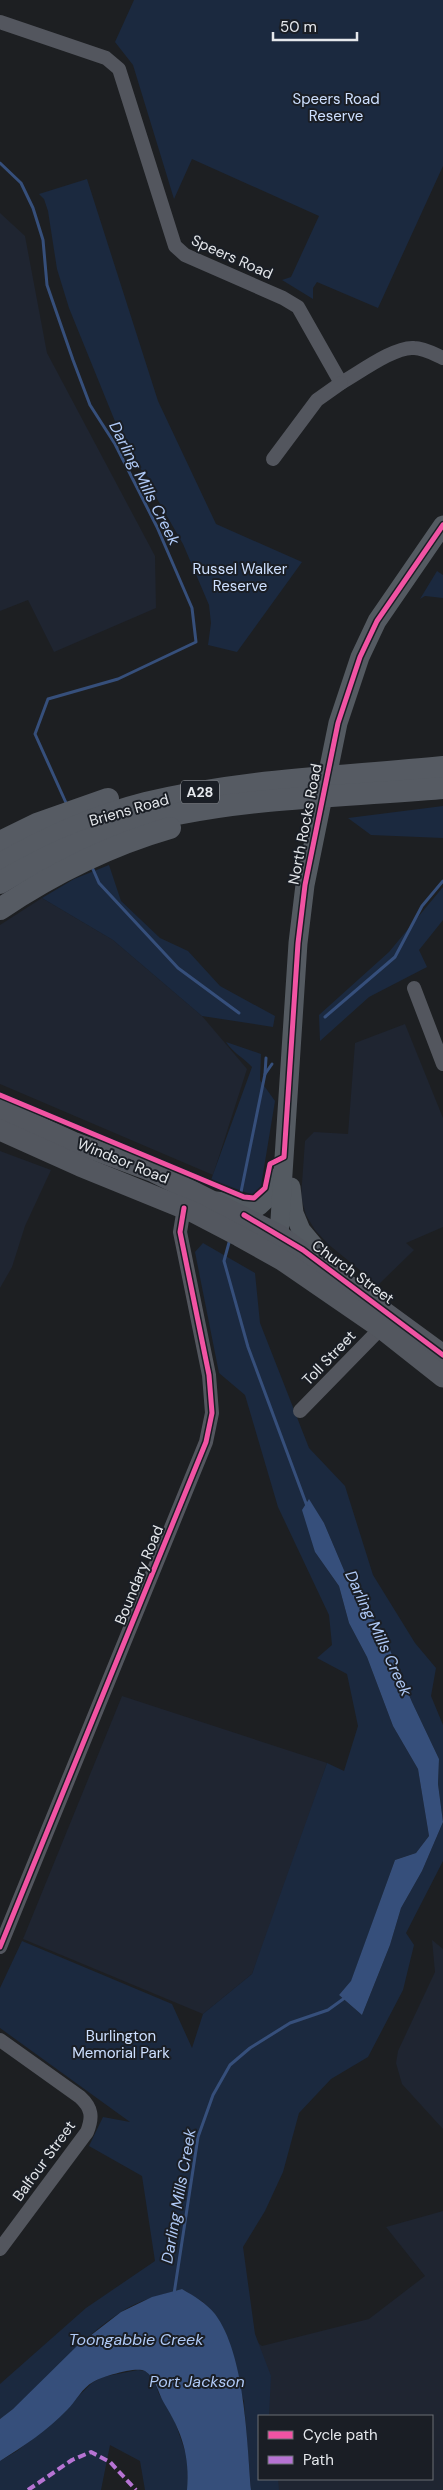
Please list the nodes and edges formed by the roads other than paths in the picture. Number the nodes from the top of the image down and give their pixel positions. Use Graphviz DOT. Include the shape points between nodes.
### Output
graph roads {
  1 [pos="0,22"];
  2 [pos="443,358"];
  3 [pos="341,382"];
  4 [pos="273,459"];
  5 [pos="443,525"];
  6 [pos="443,767"];
  7 [pos="354,785"];
  8 [pos="443,788"];
  9 [pos="295,789"];
  10 [pos="109,824"];
  11 [pos="0,842"];
  12 [pos="47,849"];
  13 [pos="0,864"];
  14 [pos="0,883"];
  15 [pos="0,909"];
  16 [pos="414,988"];
  17 [pos="443,1064"];
  18 [pos="0,1109"];
  19 [pos="0,1130"];
  20 [pos="284,1156"];
  21 [pos="215,1206"];
  22 [pos="184,1208"];
  23 [pos="245,1210"];
  24 [pos="279,1235"];
  25 [pos="239,1236"];
  26 [pos="271,1254"];
  27 [pos="341,1278"];
  28 [pos="381,1328"];
  29 [pos="442,1370"];
  30 [pos="300,1411"];
  31 [pos="1,1940"];
  32 [pos="0,2040"];
  33 [pos="0,2249"];
  1 -- 3 [label="street, Speers Road" via="106,58 119,69 174,246 185,255 298,307"];
  2 -- 3 [label="street" via="422,349 403,349"];
  3 -- 4 [label="street" via="317,400"];
  5 -- 20 [label="main road, North Rocks Road" via="377,621 360,657 338,723 304,895 298,943"];
  6 -- 7 [label="highway, A28"];
  7 -- 8 [label="highway, A28"];
  7 -- 9 [label="highway, A28"];
  9 -- 10 [label="highway, A28"];
  9 -- 10 [label="highway" via="222,777 182,782"];
  10 -- 12 [label="highway, Briens Road / A28"];
  10 -- 12 [label="highway"];
  11 -- 12 [label="highway"];
  12 -- 13 [label="highway, Briens Road / A28"];
  12 -- 14 [label="highway, A28"];
  12 -- 15 [label="highway"];
  16 -- 17 [label="street"];
  18 -- 21 [label="main road, Windsor Road" via="73,1142 154,1172"];
  19 -- 22 [label="main road, Windsor Road"];
  20 -- 23 [label="main road" via="270,1198"];
  20 -- 24 [label="main road, North Rocks Road"];
  20 -- 27 [label="main road, North Rocks Road" via="300,1230"];
  21 -- 22 [label="main road, Windsor Road"];
  21 -- 23 [label="main road, Windsor Road"];
  21 -- 25 [label="main road, Windsor Road"];
  22 -- 31 [label="street, Boundary Road" via="180,1232 209,1375 212,1413 206,1442"];
  23 -- 24 [label="main road, Church Street"];
  24 -- 26 [label="main road, North Rocks Road"];
  24 -- 27 [label="main road, Church Street"];
  25 -- 26 [label="main road, Church Street"];
  26 -- 28 [label="main road, Church Street"];
  27 -- 29 [label="main road, Church Street"];
  28 -- 29 [label="main road, Church Street"];
  28 -- 30 [label="street, Toll Street"];
  32 -- 33 [label="street, Balfour Street" via="80,2097 91,2114 87,2132"];
}
